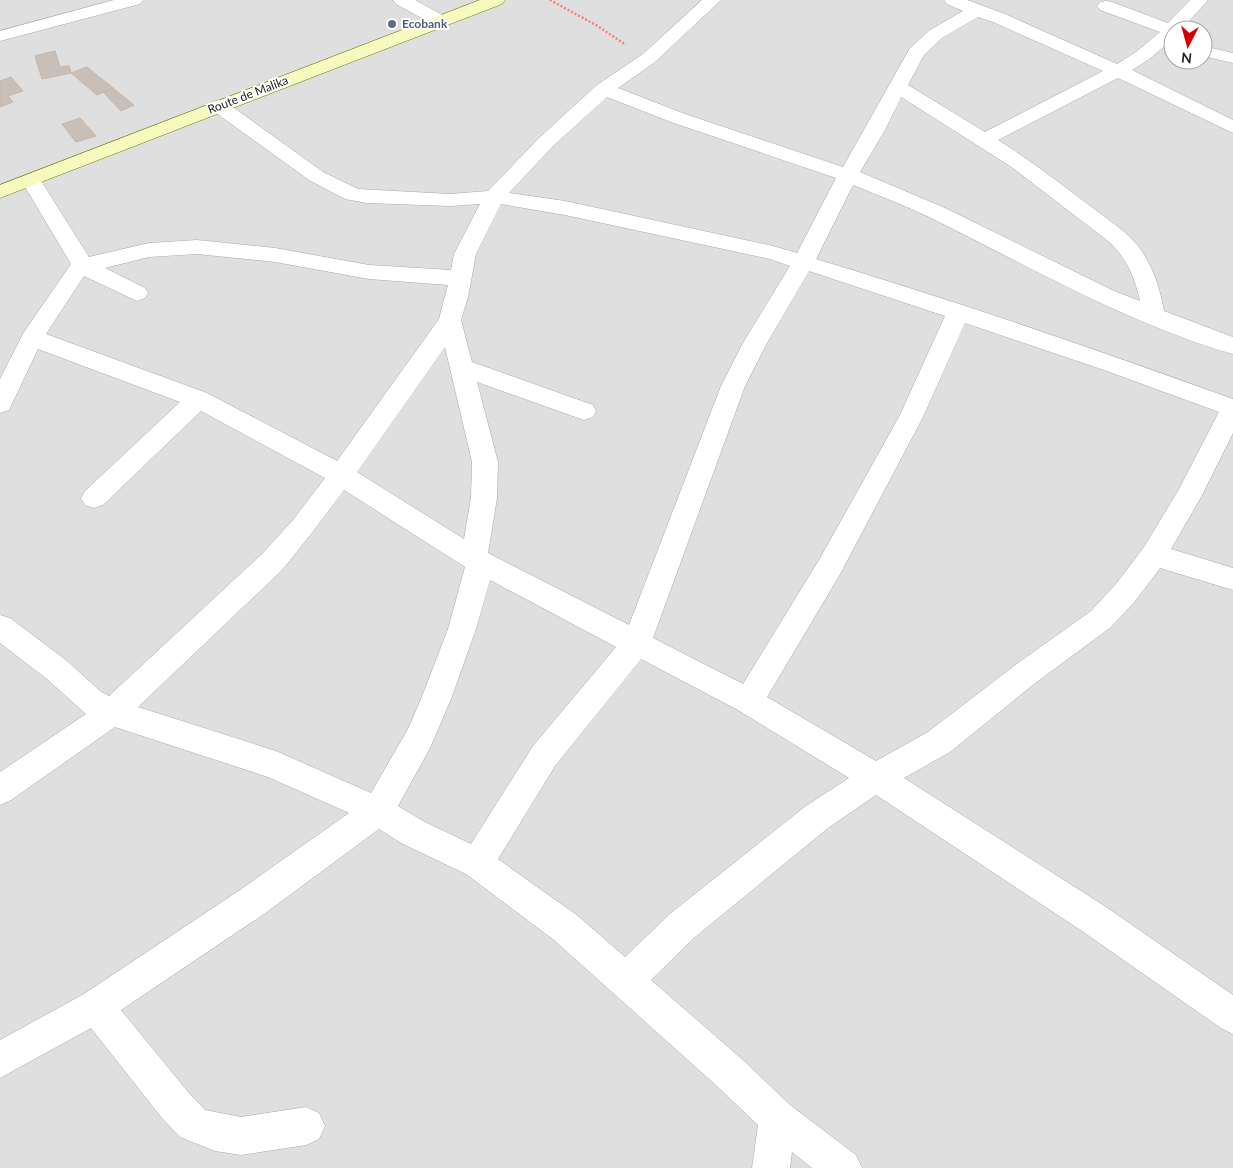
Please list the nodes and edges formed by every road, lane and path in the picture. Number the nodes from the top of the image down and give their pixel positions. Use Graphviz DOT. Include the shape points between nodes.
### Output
graph roads {
  1 [pos="134,0"];
  2 [pos="402,0"];
  3 [pos="496,0"];
  4 [pos="550,0"];
  5 [pos="712,0"];
  6 [pos="952,0"];
  7 [pos="1198,0"];
  8 [pos="100,5"];
  9 [pos="1106,6"];
  10 [pos="976,11"];
  11 [pos="1182,20"];
  12 [pos="440,21"];
  13 [pos="1163,35"];
  14 [pos="0,36"];
  15 [pos="1163,41"];
  16 [pos="1213,53"];
  17 [pos="649,58"];
  18 [pos="1233,58"];
  19 [pos="1118,72"];
  20 [pos="898,87"];
  21 [pos="604,89"];
  22 [pos="219,106"];
  23 [pos="1233,127"];
  24 [pos="985,139"];
  25 [pos="848,175"];
  26 [pos="31,180"];
  27 [pos="0,192"];
  28 [pos="494,197"];
  29 [pos="804,262"];
  30 [pos="83,266"];
  31 [pos="460,278"];
  32 [pos="137,293"];
  33 [pos="958,313"];
  34 [pos="1154,316"];
  35 [pos="450,320"];
  36 [pos="32,338"];
  37 [pos="1233,346"];
  38 [pos="461,367"];
  39 [pos="198,399"];
  40 [pos="0,404"];
  41 [pos="584,410"];
  42 [pos="341,475"];
  43 [pos="94,498"];
  44 [pos="1154,555"];
  45 [pos="476,560"];
  46 [pos="1233,579"];
  47 [pos="0,627"];
  48 [pos="636,644"];
  49 [pos="748,701"];
  50 [pos="112,712"];
  51 [pos="876,777"];
  52 [pos="0,790"];
  53 [pos="378,811"];
  54 [pos="477,863"];
  55 [pos="626,981"];
  56 [pos="96,1006"];
  57 [pos="1233,1016"];
  58 [pos="0,1060"];
  59 [pos="777,1118"];
  60 [pos="306,1126"];
  61 [pos="771,1168"];
  62 [pos="843,1168"];
  1 -- 8 [label="street"];
  2 -- 12 [label="street"];
  3 -- 12 [label="main road, Route de Malika"];
  4 -- 17 [label="path"];
  5 -- 17 [label="street"];
  6 -- 10 [label="street"];
  7 -- 11 [label="street"];
  8 -- 14 [label="street"];
  9 -- 13 [label="street"];
  10 -- 19 [label="street" via="999,18"];
  10 -- 20 [label="street" via="936,34 916,52"];
  12 -- 22 [label="main road, Route de Malika"];
  15 -- 19 [label="street"];
  16 -- 18 [label="street"];
  17 -- 21 [label="street"];
  19 -- 23 [label="street"];
  19 -- 24 [label="street"];
  20 -- 24 [label="street"];
  20 -- 25 [label="street"];
  21 -- 25 [label="street" via="678,118"];
  21 -- 28 [label="street" via="546,142"];
  22 -- 26 [label="main road, Route de Malika"];
  22 -- 28 [label="street" via="316,176 352,194 450,200"];
  24 -- 34 [label="street" via="1124,244 1139,264 1149,287"];
  25 -- 29 [label="street"];
  25 -- 34 [label="street" via="938,213 1059,274"];
  26 -- 27 [label="main road, Route de Malika"];
  26 -- 30 [label="street"];
  28 -- 29 [label="street" via="565,208"];
  28 -- 31 [label="street" via="469,243"];
  29 -- 33 [label="street"];
  29 -- 48 [label="street" via="733,386"];
  30 -- 31 [label="street" via="149,250 196,247 275,254 369,272"];
  30 -- 32 [label="street"];
  30 -- 36 [label="street" via="76,271"];
  31 -- 35 [label="street"];
  33 -- 44 [label="street" via="1233,408"];
  33 -- 49 [label="street" via="911,417 829,568"];
  34 -- 37 [label="street"];
  35 -- 38 [label="street"];
  35 -- 42 [label="street"];
  36 -- 39 [label="street"];
  36 -- 40 [label="street"];
  38 -- 41 [label="street"];
  38 -- 45 [label="street" via="485,462 486,485"];
  39 -- 42 [label="street"];
  39 -- 43 [label="street"];
  42 -- 45 [label="street"];
  42 -- 50 [label="street" via="267,568"];
  44 -- 46 [label="street"];
  44 -- 51 [label="street" via="1101,619 939,742"];
  45 -- 48 [label="street"];
  45 -- 53 [label="street" via="475,586 436,699 419,738"];
  47 -- 50 [label="street" via="57,670 91,701"];
  48 -- 49 [label="street"];
  48 -- 54 [label="street" via="544,756"];
  49 -- 51 [label="street"];
  50 -- 52 [label="street"];
  50 -- 53 [label="street" via="276,765"];
  51 -- 55 [label="street" via="817,817 690,920"];
  51 -- 57 [label="street" via="1094,919"];
  53 -- 54 [label="street" via="412,832"];
  53 -- 56 [label="street" via="252,902"];
  54 -- 55 [label="street" via="566,928"];
  55 -- 59 [label="street"];
  56 -- 58 [label="street"];
  56 -- 60 [label="street" via="193,1124 241,1136"];
  59 -- 61 [label="street"];
  59 -- 62 [label="street"];
}
